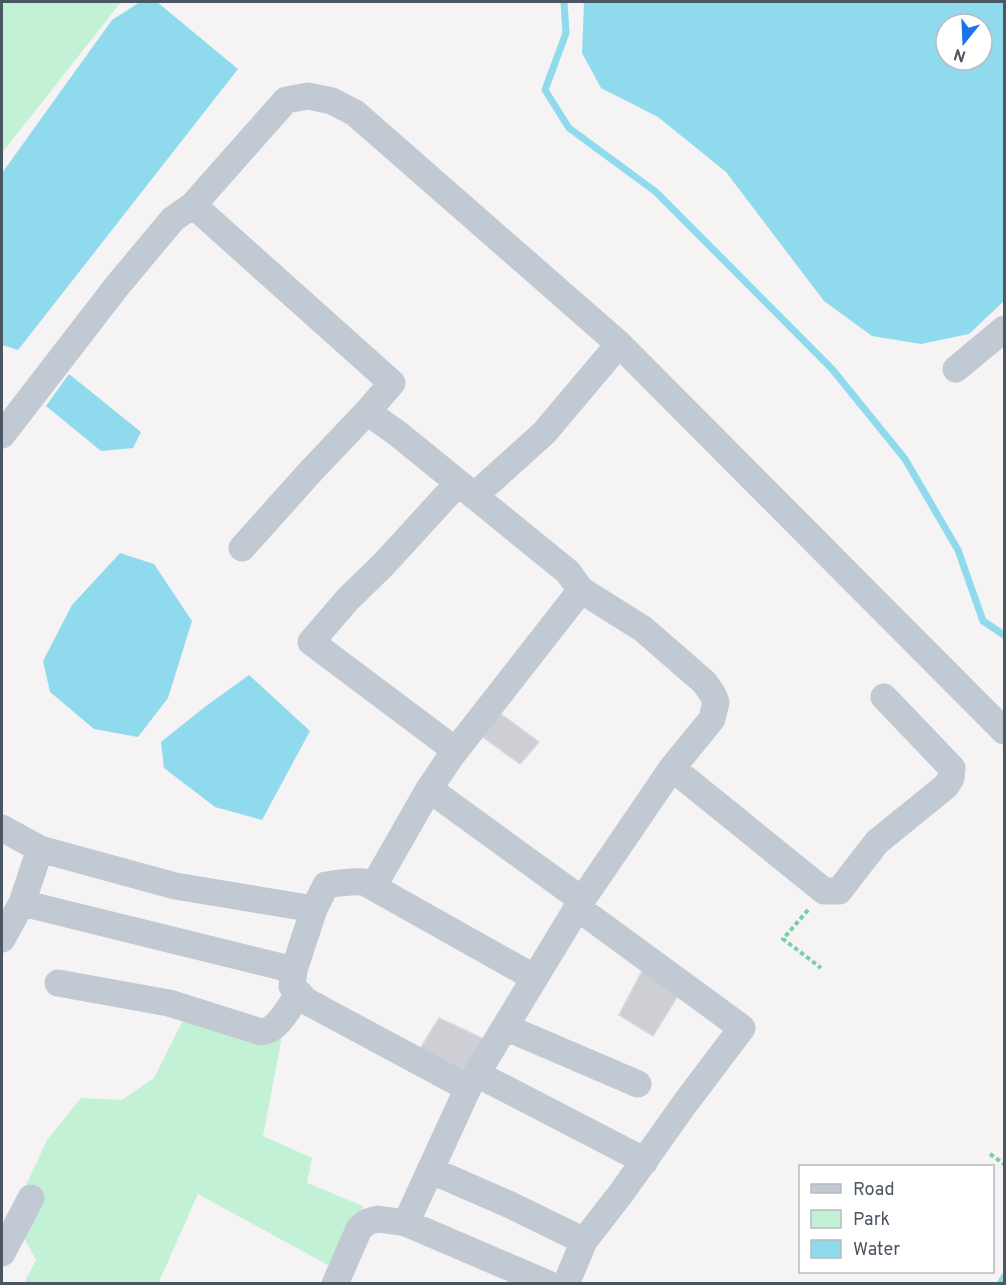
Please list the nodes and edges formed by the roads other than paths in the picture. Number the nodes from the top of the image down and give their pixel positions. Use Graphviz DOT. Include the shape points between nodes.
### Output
graph roads {
  1 [pos="193,205"];
  2 [pos="1005,329"];
  3 [pos="619,344"];
  4 [pos="956,369"];
  5 [pos="367,412"];
  6 [pos="2,435"];
  7 [pos="466,489"];
  8 [pos="242,548"];
  9 [pos="581,590"];
  10 [pos="884,697"];
  11 [pos="1005,730"];
  12 [pos="452,755"];
  13 [pos="672,768"];
  14 [pos="429,789"];
  15 [pos="2,828"];
  16 [pos="40,849"];
  17 [pos="373,887"];
  18 [pos="22,903"];
  19 [pos="580,904"];
  20 [pos="314,909"];
  21 [pos="2,939"];
  22 [pos="535,978"];
  23 [pos="297,981"];
  24 [pos="58,983"];
  25 [pos="505,1027"];
  26 [pos="472,1081"];
  27 [pos="638,1084"];
  28 [pos="645,1161"];
  29 [pos="430,1170"];
  30 [pos="31,1198"];
  31 [pos="406,1223"];
  32 [pos="584,1241"];
  33 [pos="2,1253"];
  34 [pos="500,1275"];
  35 [pos="335,1284"];
  36 [pos="548,1284"];
  37 [pos="566,1284"];
  1 -- 3 [label="street" via="286,100 308,96 332,101 356,112"];
  1 -- 5 [label="street" via="392,383"];
  1 -- 6 [label="street" via="173,219 117,286"];
  2 -- 4 [label="street"];
  3 -- 7 [label="street" via="544,433"];
  3 -- 11 [label="street"];
  5 -- 7 [label="street"];
  5 -- 8 [label="street"];
  7 -- 9 [label="street" via="568,572"];
  7 -- 12 [label="street" via="348,599 311,642 447,744"];
  9 -- 12 [label="street"];
  9 -- 13 [label="street" via="643,629 712,693 716,702 712,719"];
  10 -- 13 [label="street" via="952,768 951,778 877,842 839,891 824,891"];
  12 -- 14 [label="street"];
  13 -- 19 [label="street"];
  14 -- 17 [label="street"];
  14 -- 19 [label="street"];
  15 -- 16 [label="street"];
  16 -- 18 [label="street"];
  16 -- 20 [label="street" via="175,886"];
  17 -- 20 [label="street" via="356,881 326,885"];
  17 -- 22 [label="street"];
  18 -- 21 [label="street"];
  18 -- 23 [label="street"];
  19 -- 22 [label="street"];
  19 -- 28 [label="street" via="742,1028"];
  20 -- 23 [label="street"];
  22 -- 25 [label="street"];
  23 -- 24 [label="street" via="275,1027 268,1032 169,1003"];
  23 -- 26 [label="street" via="306,1001"];
  25 -- 26 [label="street"];
  25 -- 27 [label="street"];
  26 -- 28 [label="street"];
  26 -- 29 [label="street"];
  28 -- 32 [label="street"];
  29 -- 31 [label="street"];
  29 -- 32 [label="street"];
  30 -- 33 [label="street"];
  31 -- 34 [label="street"];
  31 -- 35 [label="street" via="378,1219 367,1222 359,1229"];
  32 -- 37 [label="street"];
  34 -- 36 [label="street"];
}
